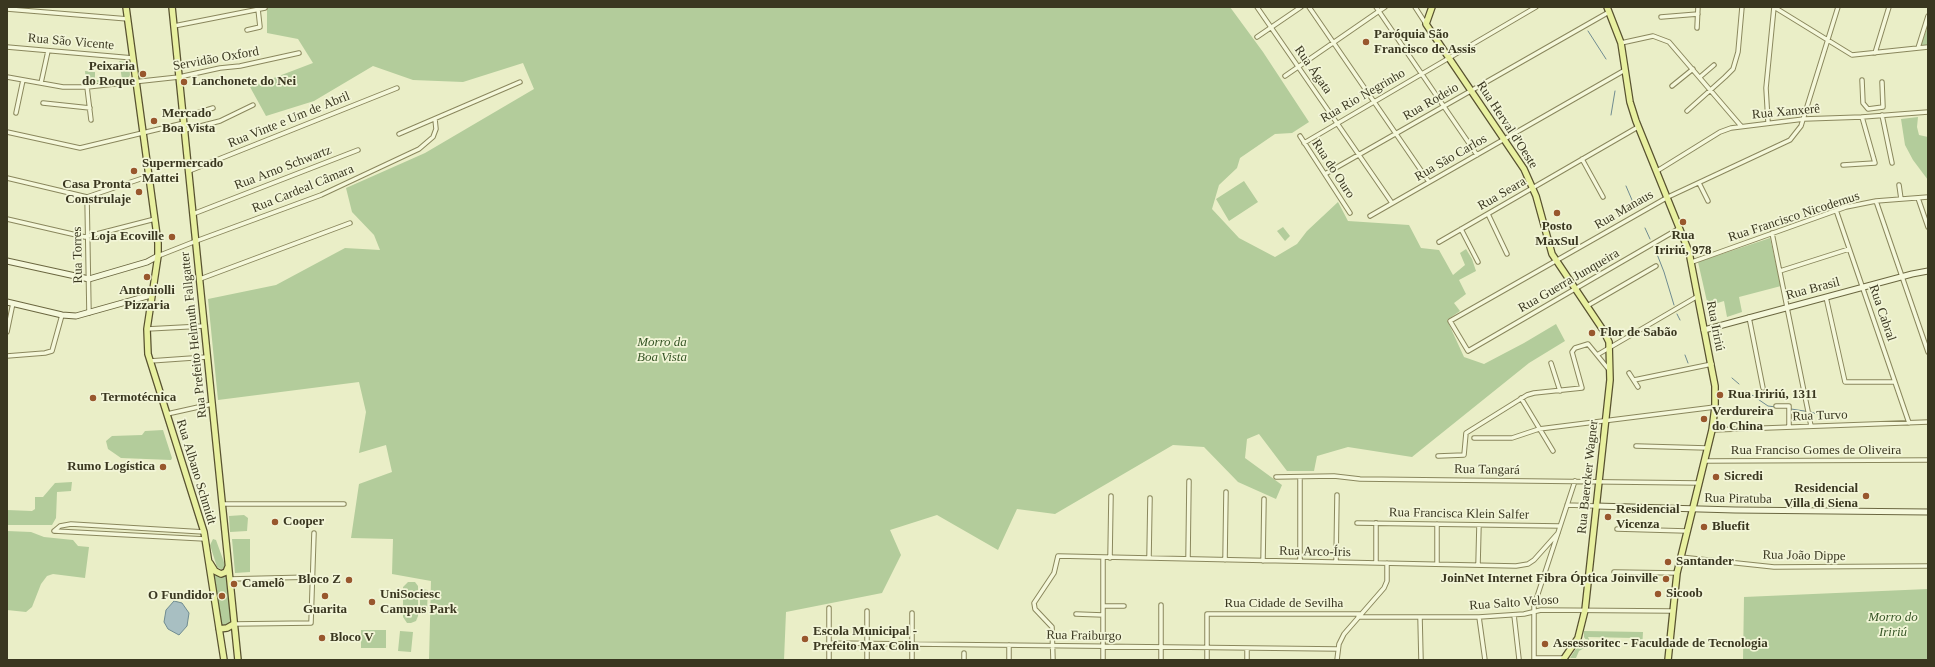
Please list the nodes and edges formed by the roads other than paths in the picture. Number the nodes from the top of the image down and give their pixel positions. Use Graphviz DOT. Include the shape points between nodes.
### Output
graph roads {
  1 [pos="126,7"];
  2 [pos="172,7"];
  3 [pos="1257,7"];
  4 [pos="1301,7"];
  5 [pos="1309,7"];
  6 [pos="1376,7"];
  7 [pos="1385,7"];
  8 [pos="1415,7"];
  9 [pos="1432,7"];
  10 [pos="1536,7"];
  11 [pos="1698,7"];
  12 [pos="1742,7"];
  13 [pos="1774,7"];
  14 [pos="1838,7"];
  15 [pos="1889,7"];
  16 [pos="265,8"];
  17 [pos="7,9"];
  18 [pos="258,9"];
  19 [pos="1608,10"];
  20 [pos="1379,11"];
  21 [pos="1698,14"];
  22 [pos="1928,16"];
  23 [pos="1661,17"];
  24 [pos="128,20"];
  25 [pos="1426,24"];
  26 [pos="174,26"];
  27 [pos="1271,27"];
  28 [pos="1697,28"];
  29 [pos="247,30"];
  30 [pos="1257,37"];
  31 [pos="1828,40"];
  32 [pos="1333,43"];
  33 [pos="1621,43"];
  34 [pos="7,47"];
  35 [pos="1928,47"];
  36 [pos="1918,48"];
  37 [pos="48,51"];
  38 [pos="299,53"];
  39 [pos="1875,53"];
  40 [pos="133,58"];
  41 [pos="1449,58"];
  42 [pos="1714,65"];
  43 [pos="1298,67"];
  44 [pos="1693,68"];
  45 [pos="1625,70"];
  46 [pos="1422,74"];
  47 [pos="1285,76"];
  48 [pos="179,77"];
  49 [pos="1700,77"];
  50 [pos="7,78"];
  51 [pos="24,80"];
  52 [pos="1862,80"];
  53 [pos="136,81"];
  54 [pos="520,82"];
  55 [pos="1882,82"];
  56 [pos="40,83"];
  57 [pos="1672,86"];
  58 [pos="88,87"];
  59 [pos="397,88"];
  60 [pos="1711,90"];
  61 [pos="1472,91"];
  62 [pos="1374,102"];
  63 [pos="43,103"];
  64 [pos="253,105"];
  65 [pos="1444,107"];
  66 [pos="90,108"];
  67 [pos="213,108"];
  68 [pos="1871,109"];
  69 [pos="1687,111"];
  70 [pos="1928,112"];
  71 [pos="16,113"];
  72 [pos="1872,116"];
  73 [pos="1882,116"];
  74 [pos="1862,117"];
  75 [pos="435,119"];
  76 [pos="1804,119"];
  77 [pos="91,120"];
  78 [pos="184,120"];
  79 [pos="1768,122"];
  80 [pos="1337,123"];
  81 [pos="1741,126"];
  82 [pos="1638,127"];
  83 [pos="185,130"];
  84 [pos="7,132"];
  85 [pos="143,133"];
  86 [pos="399,134"];
  87 [pos="1396,134"];
  88 [pos="1300,136"];
  89 [pos="1505,139"];
  90 [pos="1304,143"];
  91 [pos="358,150"];
  92 [pos="1359,155"];
  93 [pos="1477,155"];
  94 [pos="1582,160"];
  95 [pos="1892,163"];
  96 [pos="1842,165"];
  97 [pos="189,170"];
  98 [pos="1657,171"];
  99 [pos="1325,174"];
  100 [pos="149,176"];
  101 [pos="7,178"];
  102 [pos="1429,182"];
  103 [pos="1699,183"];
  104 [pos="1899,185"];
  105 [pos="1533,188"];
  106 [pos="87,197"];
  107 [pos="1603,197"];
  108 [pos="1668,197"];
  109 [pos="1928,197"];
  110 [pos="1918,198"];
  111 [pos="1901,199"];
  112 [pos="1708,201"];
  113 [pos="1876,202"];
  114 [pos="1392,203"];
  115 [pos="1836,210"];
  116 [pos="1350,213"];
  117 [pos="193,214"];
  118 [pos="1488,214"];
  119 [pos="1370,216"];
  120 [pos="7,219"];
  121 [pos="155,219"];
  122 [pos="350,223"];
  123 [pos="1680,227"];
  124 [pos="1928,227"];
  125 [pos="1461,229"];
  126 [pos="1772,233"];
  127 [pos="88,237"];
  128 [pos="196,241"];
  129 [pos="1439,242"];
  130 [pos="1849,249"];
  131 [pos="1507,254"];
  132 [pos="158,256"];
  133 [pos="7,261"];
  134 [pos="1556,261"];
  135 [pos="1478,262"];
  136 [pos="1692,262"];
  137 [pos="1656,266"];
  138 [pos="1780,271"];
  139 [pos="1928,271"];
  140 [pos="1902,276"];
  141 [pos="89,279"];
  142 [pos="200,279"];
  143 [pos="1862,287"];
  144 [pos="1575,289"];
  145 [pos="152,295"];
  146 [pos="1698,296"];
  147 [pos="1826,297"];
  148 [pos="7,302"];
  149 [pos="13,303"];
  150 [pos="1587,306"];
  151 [pos="1787,307"];
  152 [pos="89,313"];
  153 [pos="62,315"];
  154 [pos="1749,317"];
  155 [pos="204,326"];
  156 [pos="147,329"];
  157 [pos="1704,330"];
  158 [pos="7,332"];
  159 [pos="1610,347"];
  160 [pos="1468,352"];
  161 [pos="1928,352"];
  162 [pos="1597,355"];
  163 [pos="7,356"];
  164 [pos="208,356"];
  165 [pos="150,361"];
  166 [pos="1551,363"];
  167 [pos="1712,364"];
  168 [pos="1610,371"];
  169 [pos="1629,373"];
  170 [pos="1634,380"];
  171 [pos="1895,382"];
  172 [pos="1638,387"];
  173 [pos="1763,388"];
  174 [pos="1560,391"];
  175 [pos="1521,398"];
  176 [pos="212,404"];
  177 [pos="1776,406"];
  178 [pos="1715,407"];
  179 [pos="167,414"];
  180 [pos="1605,421"];
  181 [pos="1928,422"];
  182 [pos="1909,423"];
  183 [pos="1812,426"];
  184 [pos="1789,427"];
  185 [pos="1539,429"];
  186 [pos="1712,430"];
  187 [pos="1474,438"];
  188 [pos="1636,446"];
  189 [pos="1707,448"];
  190 [pos="1553,451"];
  191 [pos="1438,456"];
  192 [pos="1928,460"];
  193 [pos="1704,461"];
  194 [pos="1276,477"];
  195 [pos="1300,477"];
  196 [pos="1189,480"];
  197 [pos="1574,481"];
  198 [pos="1599,482"];
  199 [pos="1699,483"];
  200 [pos="1226,492"];
  201 [pos="1338,495"];
  202 [pos="1111,496"];
  203 [pos="1150,498"];
  204 [pos="1264,500"];
  205 [pos="222,504"];
  206 [pos="344,504"];
  207 [pos="1567,505"];
  208 [pos="1596,506"];
  209 [pos="1692,509"];
  210 [pos="1928,512"];
  211 [pos="1357,522"];
  212 [pos="1376,523"];
  213 [pos="1437,524"];
  214 [pos="1479,524"];
  215 [pos="104,526"];
  216 [pos="1560,526"];
  217 [pos="1618,529"];
  218 [pos="1686,531"];
  219 [pos="204,532"];
  220 [pos="103,533"];
  221 [pos="314,533"];
  222 [pos="1558,533"];
  223 [pos="206,539"];
  224 [pos="208,557"];
  225 [pos="1103,557"];
  226 [pos="1680,557"];
  227 [pos="1110,558"];
  228 [pos="1149,558"];
  229 [pos="1188,559"];
  230 [pos="1225,560"];
  231 [pos="1263,561"];
  232 [pos="1300,561"];
  233 [pos="1336,562"];
  234 [pos="1376,563"];
  235 [pos="1387,563"];
  236 [pos="1437,564"];
  237 [pos="228,565"];
  238 [pos="1478,565"];
  239 [pos="1928,566"];
  240 [pos="1614,572"];
  241 [pos="1677,574"];
  242 [pos="313,577"];
  243 [pos="230,579"];
  244 [pos="1160,605"];
  245 [pos="1103,606"];
  246 [pos="1124,606"];
  247 [pos="829,608"];
  248 [pos="1585,610"];
  249 [pos="867,611"];
  250 [pos="1533,612"];
  251 [pos="1672,612"];
  252 [pos="912,613"];
  253 [pos="1076,614"];
  254 [pos="1103,615"];
  255 [pos="1514,615"];
  256 [pos="1359,616"];
  257 [pos="1420,617"];
  258 [pos="1479,617"];
  259 [pos="234,624"];
  260 [pos="219,628"];
  261 [pos="829,643"];
  262 [pos="867,643"];
  263 [pos="912,644"];
  264 [pos="1009,645"];
  265 [pos="1053,645"];
  266 [pos="1102,646"];
  267 [pos="1161,647"];
  268 [pos="1207,647"];
  269 [pos="1247,648"];
  270 [pos="1338,649"];
  271 [pos="964,653"];
  272 [pos="1519,659"];
  273 [pos="1534,659"];
  274 [pos="1564,659"];
  275 [pos="224,660"];
  276 [pos="238,660"];
  277 [pos="829,660"];
  278 [pos="867,660"];
  279 [pos="912,660"];
  280 [pos="964,660"];
  281 [pos="1009,660"];
  282 [pos="1053,660"];
  283 [pos="1102,660"];
  284 [pos="1161,660"];
  285 [pos="1207,660"];
  286 [pos="1247,660"];
  287 [pos="1337,660"];
  288 [pos="1421,660"];
  289 [pos="1485,660"];
  290 [pos="1668,660"];
  1 -- 24 [label="main road, Rua Albano Schmidt"];
  2 -- 26 [label="main road, Rua Prefeito Helmuth Fallgatter"];
  3 -- 27 [label="street, Rua Ágata"];
  4 -- 27 [label="street"];
  5 -- 32 [label="street"];
  6 -- 20 [label="street"];
  7 -- 20 [label="street"];
  8 -- 25 [label="street, Rua Herval d'Oeste"];
  9 -- 25 [label="main road"];
  10 -- 41 [label="street, Rua Rio Negrinho"];
  11 -- 21 [label="street"];
  12 -- 60 [label="street" via="1735,64 1729,74"];
  13 -- 31 [label="street"];
  13 -- 79 [label="street" via="1766,88"];
  14 -- 31 [label="street, Rua Manaus"];
  15 -- 39 [label="street"];
  16 -- 18 [label="street"];
  17 -- 24 [label="street"];
  18 -- 26 [label="street"];
  18 -- 29 [label="street" via="260,28"];
  19 -- 33 [label="main road, Rua Iririú"];
  19 -- 61 [label="street, Rua Rodeio"];
  20 -- 32 [label="street"];
  20 -- 46 [label="street"];
  21 -- 23 [label="street"];
  21 -- 28 [label="street"];
  22 -- 36 [label="street"];
  24 -- 40 [label="main road, Rua Albano Schmidt"];
  25 -- 41 [label="main road, Rua Herval d'Oeste"];
  26 -- 48 [label="main road, Rua Prefeito Helmuth Fallgatter"];
  27 -- 30 [label="street"];
  27 -- 43 [label="street, Rua Ágata"];
  31 -- 39 [label="street" via="1852,55"];
  31 -- 76 [label="street, Rua Manaus"];
  32 -- 43 [label="street"];
  32 -- 62 [label="street"];
  33 -- 44 [label="street" via="1649,37 1661,38 1673,46"];
  33 -- 45 [label="main road, Rua Iririú"];
  34 -- 37 [label="street, Rua São Vicente"];
  35 -- 36 [label="street"];
  36 -- 39 [label="street"];
  37 -- 40 [label="street, Rua São Vicente"];
  37 -- 56 [label="street"];
  38 -- 48 [label="street, Servidão Oxford"];
  40 -- 53 [label="main road, Rua Albano Schmidt"];
  41 -- 46 [label="street, Rua Rio Negrinho"];
  41 -- 61 [label="main road, Rua Herval d'Oeste"];
  42 -- 49 [label="street"];
  43 -- 47 [label="street"];
  43 -- 80 [label="street, Rua Ágata"];
  44 -- 49 [label="street"];
  44 -- 57 [label="street"];
  45 -- 82 [label="main road, Rua Iririú"];
  45 -- 89 [label="street, Rua São Carlos"];
  46 -- 62 [label="street, Rua Rio Negrinho"];
  46 -- 65 [label="street"];
  48 -- 53 [label="street, Servidão Oxford"];
  48 -- 78 [label="main road, Rua Prefeito Helmuth Fallgatter"];
  49 -- 60 [label="street"];
  50 -- 51 [label="street, Servidão Oxford"];
  51 -- 56 [label="street, Servidão Oxford"];
  51 -- 71 [label="street"];
  52 -- 68 [label="street" via="1863,103"];
  53 -- 58 [label="street, Servidão Oxford"];
  53 -- 85 [label="main road, Rua Albano Schmidt"];
  54 -- 75 [label="street"];
  55 -- 68 [label="street" via="1884,104 1880,108"];
  56 -- 58 [label="street, Servidão Oxford" via="63,87"];
  58 -- 66 [label="street"];
  59 -- 97 [label="street, Rua Vinte e Um de Abril"];
  60 -- 69 [label="street"];
  60 -- 81 [label="street"];
  61 -- 65 [label="street, Rua Rodeio"];
  61 -- 89 [label="main road, Rua Herval d'Oeste"];
  62 -- 80 [label="street, Rua Rio Negrinho"];
  62 -- 87 [label="street"];
  63 -- 66 [label="street"];
  64 -- 83 [label="street" via="220,121"];
  65 -- 87 [label="street, Rua Rodeio"];
  65 -- 93 [label="street"];
  66 -- 77 [label="street"];
  67 -- 78 [label="street"];
  68 -- 72 [label="street"];
  70 -- 73 [label="street, Rua Xanxerê"];
  72 -- 73 [label="street, Rua Xanxerê"];
  72 -- 74 [label="street, Rua Xanxerê"];
  73 -- 95 [label="street"];
  74 -- 76 [label="street, Rua Xanxerê"];
  74 -- 96 [label="street" via="1875,163"];
  75 -- 86 [label="street"];
  75 -- 128 [label="street, Rua Cardeal Câmara" via="436,129 433,137 419,149 321,195"];
  76 -- 79 [label="street, Rua Xanxerê"];
  76 -- 103 [label="street, Rua Manaus" via="1799,131 1790,140"];
  78 -- 83 [label="main road, Rua Prefeito Helmuth Fallgatter"];
  78 -- 85 [label="street"];
  79 -- 81 [label="street, Rua Xanxerê"];
  80 -- 90 [label="street, Rua Rio Negrinho"];
  80 -- 92 [label="street, Rua Ágata"];
  81 -- 98 [label="street, Rua Xanxerê" via="1720,132"];
  82 -- 94 [label="street, Rua Seara"];
  82 -- 98 [label="main road, Rua Iririú"];
  83 -- 97 [label="main road, Rua Prefeito Helmuth Fallgatter"];
  84 -- 85 [label="street" via="80,148"];
  85 -- 100 [label="main road, Rua Albano Schmidt"];
  87 -- 92 [label="street, Rua Rodeio"];
  87 -- 102 [label="street"];
  88 -- 90 [label="street, Rua do Ouro"];
  89 -- 93 [label="street, Rua São Carlos"];
  89 -- 105 [label="main road, Rua Herval d'Oeste"];
  90 -- 99 [label="street, Rua do Ouro"];
  91 -- 117 [label="street, Rua Arno Schwartz"];
  92 -- 99 [label="street, Rua Rodeio"];
  92 -- 114 [label="street, Rua Ágata"];
  93 -- 102 [label="street, Rua São Carlos"];
  94 -- 105 [label="street, Rua Seara"];
  94 -- 107 [label="street"];
  97 -- 117 [label="main road, Rua Prefeito Helmuth Fallgatter"];
  98 -- 108 [label="main road, Rua Iririú"];
  99 -- 116 [label="street, Rua do Ouro"];
  100 -- 106 [label="street"];
  100 -- 121 [label="main road, Rua Albano Schmidt"];
  101 -- 106 [label="street"];
  102 -- 114 [label="street, Rua São Carlos"];
  103 -- 108 [label="street, Rua Manaus"];
  103 -- 112 [label="street"];
  104 -- 111 [label="street"];
  105 -- 118 [label="street, Rua Seara"];
  105 -- 134 [label="main road, Rua Herval d'Oeste" via="1548,243"];
  106 -- 127 [label="street, Rua Torres"];
  108 -- 123 [label="main road, Rua Iririú"];
  108 -- 134 [label="street, Rua Manaus"];
  109 -- 110 [label="street, Rua Francisco Nicodemus"];
  110 -- 111 [label="street, Rua Francisco Nicodemus"];
  110 -- 124 [label="street"];
  111 -- 113 [label="street, Rua Francisco Nicodemus"];
  113 -- 115 [label="street, Rua Francisco Nicodemus"];
  113 -- 140 [label="street"];
  114 -- 119 [label="street, Rua São Carlos"];
  115 -- 126 [label="street, Rua Francisco Nicodemus"];
  115 -- 130 [label="street, Rua Cabral"];
  117 -- 128 [label="main road, Rua Prefeito Helmuth Fallgatter"];
  118 -- 125 [label="street, Rua Seara"];
  118 -- 131 [label="street"];
  120 -- 127 [label="street"];
  121 -- 127 [label="street"];
  121 -- 132 [label="main road, Rua Albano Schmidt"];
  122 -- 142 [label="street"];
  123 -- 136 [label="main road, Rua Iririú"];
  123 -- 144 [label="street, Rua Guerra Junqueira"];
  125 -- 129 [label="street, Rua Seara"];
  125 -- 135 [label="street"];
  126 -- 136 [label="street, Rua Francisco Nicodemus"];
  126 -- 138 [label="street"];
  127 -- 141 [label="street, Rua Torres"];
  128 -- 132 [label="street, Rua Cardeal Câmara"];
  128 -- 142 [label="main road, Rua Prefeito Helmuth Fallgatter"];
  130 -- 138 [label="street"];
  130 -- 143 [label="street, Rua Cabral"];
  132 -- 141 [label="street" via="147,262"];
  132 -- 145 [label="main road, Rua Albano Schmidt"];
  133 -- 141 [label="street"];
  134 -- 144 [label="main road, Rua Herval d'Oeste"];
  134 -- 160 [label="street, Rua Manaus" via="1450,321"];
  136 -- 146 [label="main road, Rua Iririú"];
  137 -- 150 [label="street"];
  138 -- 151 [label="street"];
  139 -- 140 [label="street, Rua Brasil"];
  140 -- 143 [label="street, Rua Brasil"];
  140 -- 161 [label="street"];
  141 -- 152 [label="street, Rua Torres"];
  142 -- 155 [label="main road, Rua Prefeito Helmuth Fallgatter"];
  143 -- 147 [label="street, Rua Brasil"];
  143 -- 171 [label="street, Rua Cabral"];
  144 -- 150 [label="main road, Rua Herval d'Oeste"];
  144 -- 160 [label="street, Rua Guerra Junqueira"];
  145 -- 152 [label="street"];
  145 -- 156 [label="main road, Rua Albano Schmidt"];
  146 -- 157 [label="main road, Rua Iririú"];
  146 -- 159 [label="street"];
  147 -- 151 [label="street, Rua Brasil"];
  147 -- 171 [label="street" via="1845,382"];
  148 -- 149 [label="street"];
  149 -- 153 [label="street"];
  149 -- 158 [label="street"];
  150 -- 159 [label="main road, Rua Herval d'Oeste" via="1606,334"];
  151 -- 154 [label="street, Rua Brasil"];
  151 -- 183 [label="street"];
  152 -- 153 [label="street" via="76,316"];
  153 -- 163 [label="street" via="52,350 45,354"];
  154 -- 157 [label="street, Rua Brasil"];
  154 -- 173 [label="street"];
  155 -- 156 [label="street"];
  155 -- 164 [label="main road, Rua Prefeito Helmuth Fallgatter"];
  156 -- 165 [label="main road, Rua Albano Schmidt"];
  157 -- 167 [label="main road, Rua Iririú"];
  159 -- 162 [label="street"];
  159 -- 168 [label="main road, Rua Baercker Wagner"];
  162 -- 168 [label="street"];
  162 -- 174 [label="street" via="1588,344 1573,350 1582,388"];
  164 -- 165 [label="street"];
  164 -- 176 [label="main road, Rua Prefeito Helmuth Fallgatter"];
  165 -- 179 [label="main road, Rua Albano Schmidt"];
  166 -- 174 [label="street"];
  167 -- 170 [label="street"];
  167 -- 178 [label="main road, Rua Iririú"];
  168 -- 180 [label="main road, Rua Baercker Wagner"];
  169 -- 170 [label="street"];
  170 -- 172 [label="street"];
  171 -- 182 [label="street, Rua Cabral"];
  174 -- 175 [label="street" via="1534,393"];
  175 -- 185 [label="street"];
  175 -- 191 [label="street" via="1466,433 1464,455"];
  176 -- 179 [label="street"];
  176 -- 205 [label="main road, Rua Prefeito Helmuth Fallgatter"];
  177 -- 184 [label="street" via="1789,406"];
  178 -- 180 [label="street"];
  178 -- 186 [label="main road, Rua Iririú"];
  179 -- 219 [label="main road, Rua Albano Schmidt"];
  180 -- 185 [label="street"];
  180 -- 198 [label="main road, Rua Baercker Wagner"];
  181 -- 182 [label="street, Rua Turvo"];
  182 -- 183 [label="street, Rua Turvo"];
  183 -- 184 [label="street, Rua Turvo"];
  184 -- 186 [label="street, Rua Turvo"];
  185 -- 187 [label="street" via="1512,438"];
  185 -- 190 [label="street"];
  186 -- 189 [label="main road, Rua Iririú"];
  188 -- 189 [label="street"];
  189 -- 193 [label="main road, Rua Iririú"];
  192 -- 193 [label="street, Rua Franciso Gomes de Oliveira"];
  193 -- 199 [label="main road, Rua Iririú"];
  194 -- 195 [label="street, Rua Tangará"];
  195 -- 197 [label="street, Rua Tangará"];
  195 -- 232 [label="street"];
  196 -- 229 [label="street"];
  197 -- 198 [label="street, Rua Tangará"];
  197 -- 207 [label="street"];
  198 -- 199 [label="street, Rua Tangará"];
  198 -- 208 [label="main road, Rua Baercker Wagner"];
  199 -- 209 [label="main road, Rua Iririú"];
  200 -- 230 [label="street"];
  201 -- 233 [label="street"];
  202 -- 227 [label="street"];
  203 -- 228 [label="street"];
  204 -- 231 [label="street"];
  205 -- 206 [label="street"];
  205 -- 237 [label="main road, Rua Prefeito Helmuth Fallgatter"];
  207 -- 208 [label="street"];
  207 -- 216 [label="street"];
  208 -- 209 [label="street, Rua Piratuba"];
  208 -- 248 [label="main road, Rua Baercker Wagner"];
  209 -- 210 [label="street, Rua Piratuba"];
  209 -- 218 [label="main road, Rua Iririú"];
  211 -- 212 [label="street, Rua Francisca Klein Salfer"];
  212 -- 213 [label="street, Rua Francisca Klein Salfer"];
  212 -- 234 [label="street"];
  213 -- 214 [label="street, Rua Francisca Klein Salfer"];
  213 -- 236 [label="street"];
  214 -- 216 [label="street, Rua Francisca Klein Salfer"];
  214 -- 238 [label="street"];
  215 -- 219 [label="street"];
  215 -- 220 [label="street"];
  215 -- 220 [label="street" via="64,525 54,531"];
  216 -- 222 [label="street"];
  217 -- 218 [label="street"];
  218 -- 226 [label="main road, Rua Iririú"];
  219 -- 223 [label="main road, Rua Albano Schmidt"];
  220 -- 223 [label="street"];
  221 -- 242 [label="street"];
  222 -- 238 [label="street, Rua Arco-Íris" via="1537,558 1528,564"];
  222 -- 250 [label="street"];
  223 -- 224 [label="main road, Rua Albano Schmidt"];
  224 -- 237 [label="main road" via="219,573 226,572"];
  224 -- 260 [label="main road, Rua Albano Schmidt"];
  225 -- 227 [label="street, Rua Arco-Íris"];
  225 -- 245 [label="street"];
  225 -- 265 [label="street, Rua Arco-Íris" via="1058,556 1054,573 1034,603 1035,609 1051,625"];
  226 -- 239 [label="street, Rua João Dippe" via="1780,567"];
  226 -- 241 [label="main road, Rua Iririú"];
  227 -- 228 [label="street, Rua Arco-Íris"];
  228 -- 229 [label="street, Rua Arco-Íris"];
  229 -- 230 [label="street, Rua Arco-Íris"];
  230 -- 231 [label="street, Rua Arco-Íris"];
  231 -- 232 [label="street, Rua Arco-Íris"];
  232 -- 233 [label="street, Rua Arco-Íris"];
  233 -- 234 [label="street, Rua Arco-Íris"];
  234 -- 235 [label="street, Rua Arco-Íris"];
  235 -- 236 [label="street, Rua Arco-Íris"];
  235 -- 256 [label="street" via="1384,588"];
  236 -- 238 [label="street, Rua Arco-Íris"];
  237 -- 243 [label="main road, Rua Prefeito Helmuth Fallgatter"];
  240 -- 241 [label="street"];
  241 -- 251 [label="main road, Rua Iririú"];
  242 -- 243 [label="street"];
  242 -- 259 [label="street" via="312,623"];
  243 -- 259 [label="main road, Rua Prefeito Helmuth Fallgatter"];
  244 -- 267 [label="street"];
  245 -- 246 [label="street"];
  245 -- 254 [label="street"];
  247 -- 261 [label="street"];
  248 -- 250 [label="street, Rua Salto Veloso"];
  248 -- 251 [label="street, Rua Salto Veloso"];
  248 -- 274 [label="main road, Rua Baercker Wagner" via="1578,638"];
  249 -- 262 [label="street"];
  250 -- 255 [label="street, Rua Salto Veloso"];
  250 -- 273 [label="street"];
  251 -- 290 [label="main road, Rua Iririú"];
  252 -- 263 [label="street"];
  253 -- 254 [label="street"];
  254 -- 266 [label="street"];
  255 -- 258 [label="street, Rua Salto Veloso"];
  255 -- 272 [label="street"];
  256 -- 257 [label="street, Rua Salto Veloso"];
  256 -- 268 [label="street, Rua Cidade de Sevilha" via="1207,614"];
  256 -- 270 [label="street" via="1344,634"];
  257 -- 258 [label="street, Rua Salto Veloso"];
  257 -- 288 [label="street"];
  258 -- 289 [label="street"];
  259 -- 260 [label="main road" via="227,628"];
  259 -- 276 [label="main road, Rua Prefeito Helmuth Fallgatter"];
  260 -- 275 [label="main road, Rua Albano Schmidt"];
  261 -- 262 [label="street, Rua Fraiburgo"];
  261 -- 277 [label="street"];
  262 -- 263 [label="street, Rua Fraiburgo"];
  262 -- 278 [label="street"];
  263 -- 264 [label="street, Rua Fraiburgo"];
  263 -- 279 [label="street"];
  264 -- 265 [label="street, Rua Fraiburgo"];
  264 -- 281 [label="street"];
  265 -- 266 [label="street, Rua Fraiburgo"];
  265 -- 282 [label="street"];
  266 -- 267 [label="street, Rua Fraiburgo"];
  266 -- 283 [label="street"];
  267 -- 268 [label="street, Rua Fraiburgo"];
  267 -- 284 [label="street"];
  268 -- 269 [label="street, Rua Fraiburgo"];
  268 -- 285 [label="street"];
  269 -- 270 [label="street, Rua Fraiburgo"];
  269 -- 286 [label="street"];
  270 -- 287 [label="street"];
  271 -- 280 [label="street"];
  273 -- 274 [label="street"];
}
